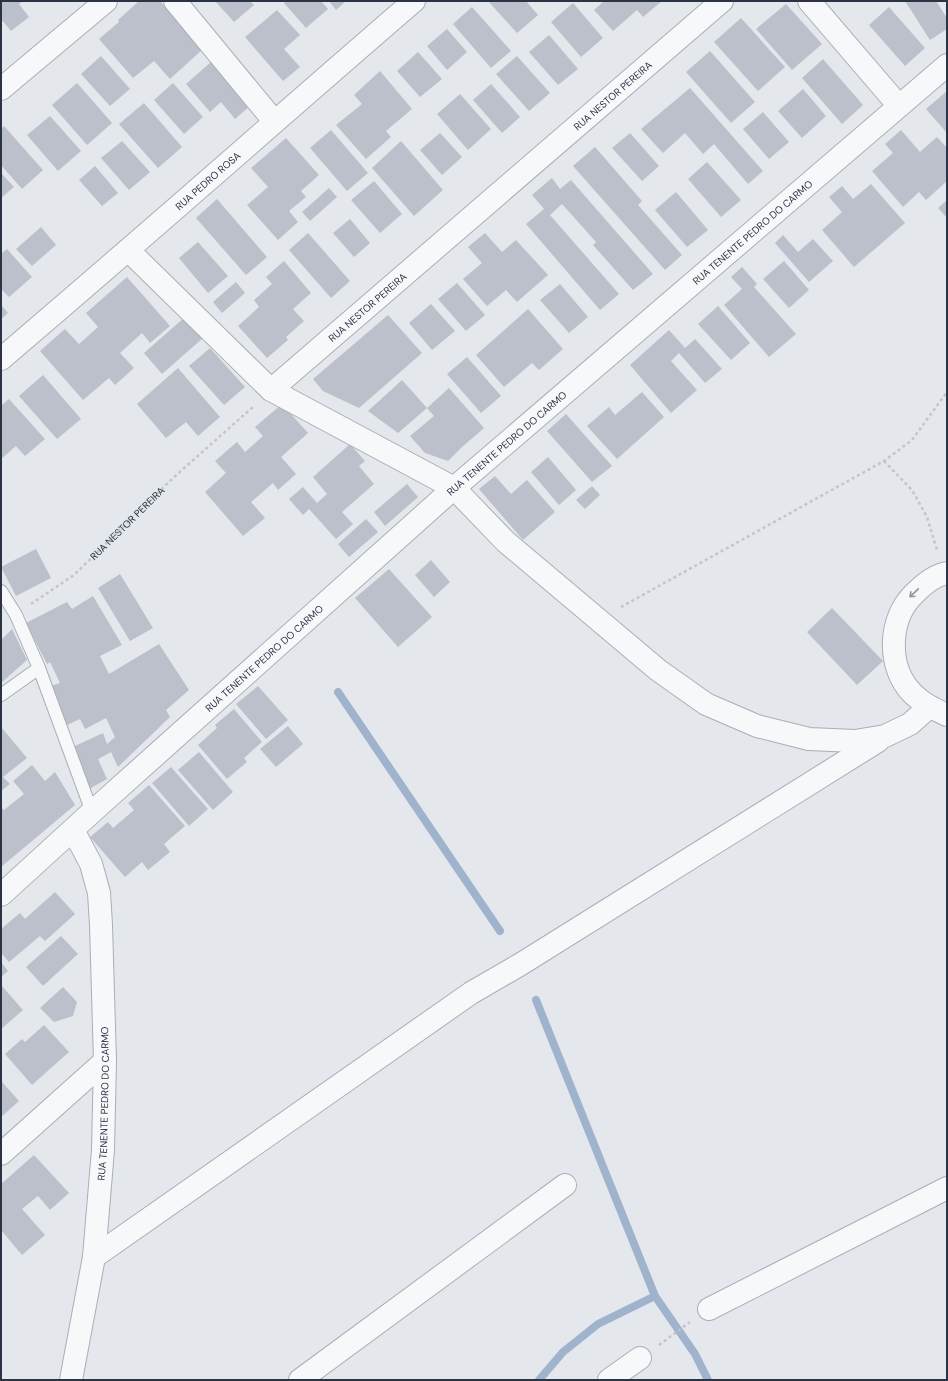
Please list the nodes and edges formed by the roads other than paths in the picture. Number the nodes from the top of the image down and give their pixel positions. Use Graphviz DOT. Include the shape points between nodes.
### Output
graph roads {
  1 [pos="106,1"];
  2 [pos="175,1"];
  3 [pos="414,1"];
  4 [pos="722,1"];
  5 [pos="809,1"];
  6 [pos="947,65"];
  7 [pos="1,89"];
  8 [pos="899,106"];
  9 [pos="274,121"];
  10 [pos="128,250"];
  11 [pos="1,359"];
  12 [pos="272,390"];
  13 [pos="454,488"];
  14 [pos="945,573"];
  15 [pos="1,591"];
  16 [pos="39,668"];
  17 [pos="1,695"];
  18 [pos="938,711"];
  19 [pos="885,736"];
  20 [pos="92,812"];
  21 [pos="73,830"];
  22 [pos="1,895"];
  23 [pos="105,1061"];
  24 [pos="1,1154"];
  25 [pos="565,1185"];
  26 [pos="947,1188"];
  27 [pos="94,1257"];
  28 [pos="709,1309"];
  29 [pos="640,1358"];
  30 [pos="71,1380"];
  31 [pos="300,1380"];
  32 [pos="609,1380"];
  1 -- 7 [label="street"];
  2 -- 9 [label="street"];
  3 -- 9 [label="street, RUA PEDRO ROSA"];
  4 -- 12 [label="street, RUA NESTOR PEREIRA"];
  5 -- 8 [label="street"];
  6 -- 8 [label="street, RUA TENENTE PEDRO DO CARMO"];
  8 -- 13 [label="street, RUA TENENTE PEDRO DO CARMO"];
  9 -- 10 [label="street, RUA PEDRO ROSA"];
  10 -- 11 [label="street, RUA PEDRO ROSA"];
  10 -- 12 [label="street"];
  12 -- 13 [label="street"];
  13 -- 19 [label="street" via="506,542 658,670 706,704 756,726 809,739 855,741"];
  13 -- 20 [label="street, RUA TENENTE PEDRO DO CARMO"];
  14 -- 18 [label="street, one-way" via="925,583 910,597 899,616 893,636 894,656 900,676 912,694"];
  15 -- 16 [label="lane" via="16,615"];
  16 -- 17 [label="lane"];
  16 -- 20 [label="lane"];
  18 -- 19 [label="street"];
  19 -- 27 [label="street" via="528,960 471,993"];
  20 -- 21 [label="street, RUA TENENTE PEDRO DO CARMO"];
  21 -- 22 [label="street, RUA TENENTE PEDRO DO CARMO"];
  21 -- 23 [label="street, RUA TENENTE PEDRO DO CARMO" via="91,864 99,894"];
  23 -- 24 [label="street"];
  23 -- 27 [label="street, RUA TENENTE PEDRO DO CARMO" via="103,1150"];
  25 -- 31 [label="street"];
  26 -- 28 [label="street"];
  27 -- 30 [label="street, RUA TENENTE PEDRO DO CARMO"];
  29 -- 32 [label="street"];
}
